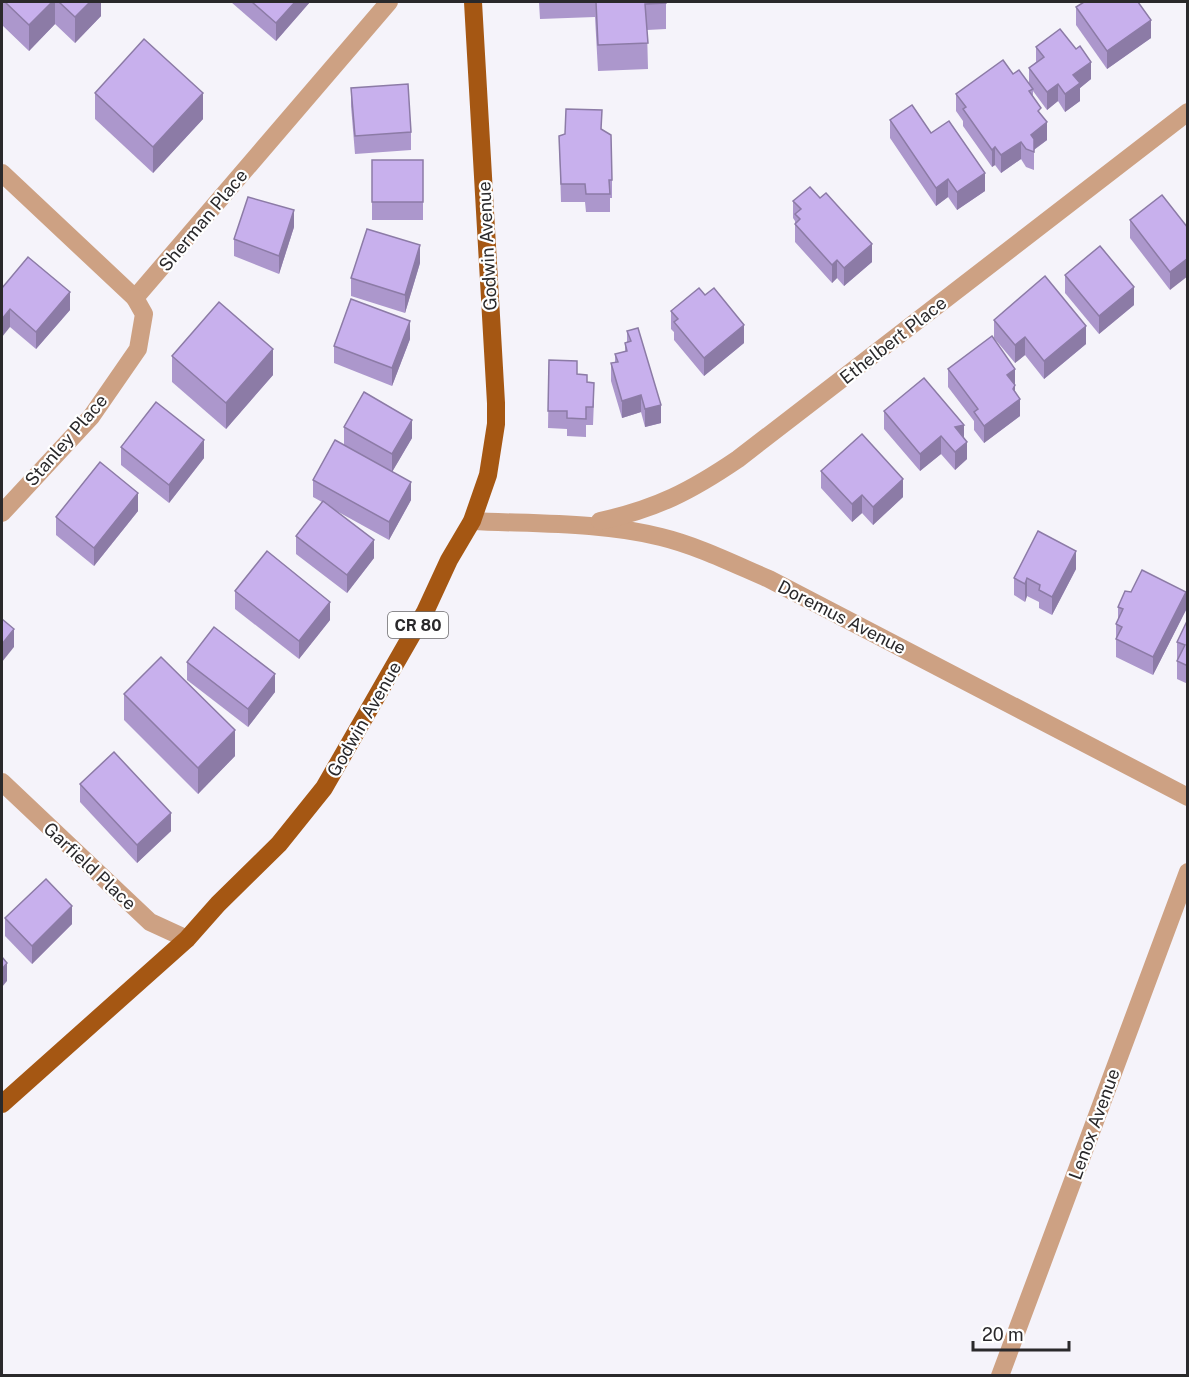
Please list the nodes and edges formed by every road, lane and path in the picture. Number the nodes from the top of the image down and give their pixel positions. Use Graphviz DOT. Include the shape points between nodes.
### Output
graph roads {
  1 [pos="389,2"];
  2 [pos="473,2"];
  3 [pos="1188,112"];
  4 [pos="2,173"];
  5 [pos="135,298"];
  6 [pos="2,513"];
  7 [pos="472,521"];
  8 [pos="576,526"];
  9 [pos="2,782"];
  10 [pos="1188,797"];
  11 [pos="1188,872"];
  12 [pos="187,939"];
  13 [pos="2,1104"];
  14 [pos="1000,1376"];
  1 -- 5 [label="street, Sherman Place"];
  2 -- 7 [label="main road, Godwin Avenue / CR 80" via="496,424 488,475"];
  3 -- 8 [label="street, Ethelbert Place" via="699,486 633,514"];
  4 -- 5 [label="street"];
  5 -- 6 [label="street, Stanley Place" via="144,314 138,349 91,417"];
  7 -- 8 [label="street, Doremus Avenue"];
  7 -- 12 [label="main road, Godwin Avenue / CR 80" via="425,612 324,788 279,844"];
  8 -- 10 [label="street, Doremus Avenue" via="662,537 769,579"];
  9 -- 12 [label="street, Garfield Place" via="150,922"];
  11 -- 14 [label="street, Lenox Avenue"];
  12 -- 13 [label="main road, Godwin Avenue / CR 80"];
}
